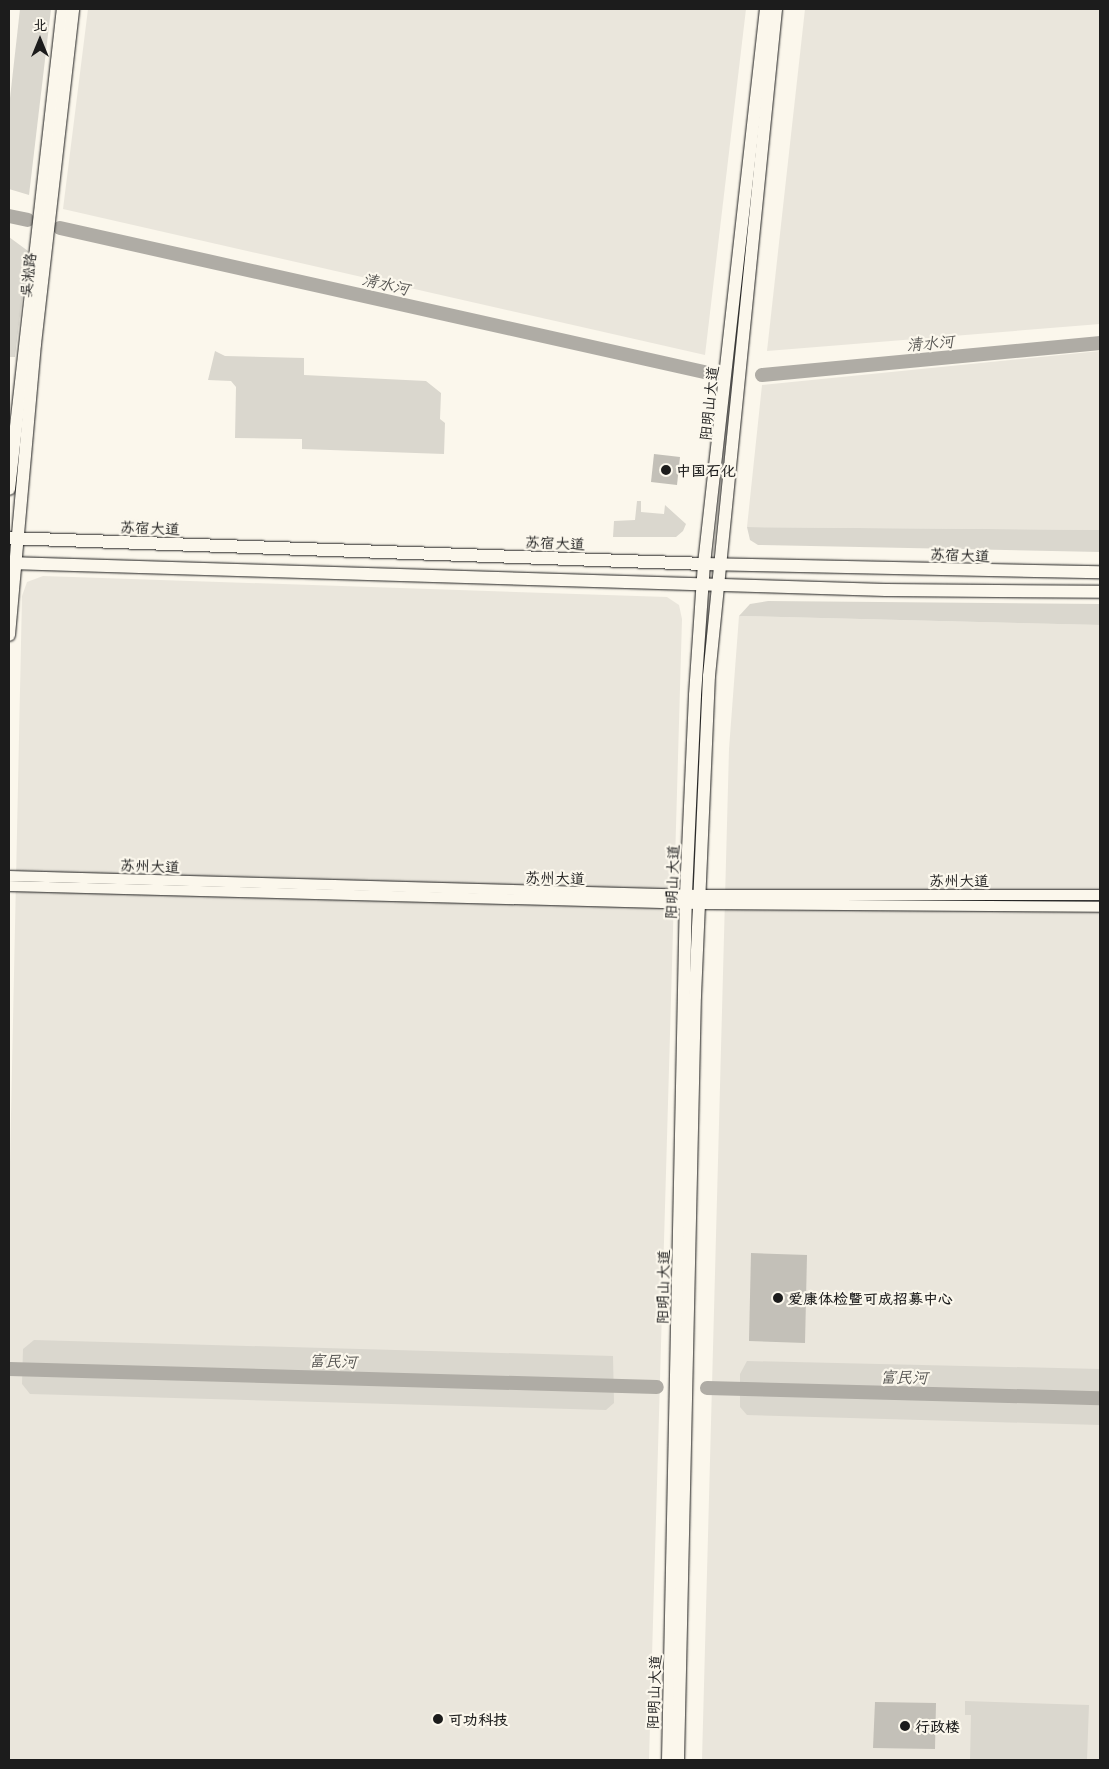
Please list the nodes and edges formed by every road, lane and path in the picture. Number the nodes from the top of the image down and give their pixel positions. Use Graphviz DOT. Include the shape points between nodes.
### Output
graph roads {
  1 [pos="63,9"];
  2 [pos="73,9"];
  3 [pos="766,9"];
  4 [pos="776,9"];
  5 [pos="9,489"];
  6 [pos="12,538"];
  7 [pos="11,564"];
  8 [pos="704,564"];
  9 [pos="717,564"];
  10 [pos="1100,572"];
  11 [pos="702,583"];
  12 [pos="716,584"];
  13 [pos="1100,592"];
  14 [pos="9,635"];
  15 [pos="9,876"];
  16 [pos="9,886"];
  17 [pos="1100,895"];
  18 [pos="686,899"];
  19 [pos="699,899"];
  20 [pos="1100,907"];
  21 [pos="668,1760"];
  22 [pos="678,1760"];
  1 -- 5 [label="main road, 吴淞路"];
  2 -- 6 [label="main road, 吴淞路"];
  3 -- 8 [label="main road, 阳明山大道"];
  4 -- 9 [label="main road, 阳明山大道"];
  6 -- 7 [label="main road, 吴淞路"];
  6 -- 8 [label="main road, 苏宿大道"];
  7 -- 11 [label="main road"];
  7 -- 14 [label="main road, 吴淞路"];
  8 -- 9 [label="main road, 苏宿大道"];
  8 -- 11 [label="main road, 阳明山大道"];
  9 -- 10 [label="main road, 苏宿大道"];
  9 -- 12 [label="main road, 阳明山大道"];
  11 -- 12 [label="main road"];
  11 -- 18 [label="main road, 阳明山大道"];
  12 -- 13 [label="main road"];
  12 -- 19 [label="main road, 阳明山大道"];
  15 -- 18 [label="street, 苏州大道"];
  16 -- 18 [label="street, 苏州大道"];
  17 -- 19 [label="street, 苏州大道"];
  18 -- 19 [label="street, 苏州大道"];
  18 -- 21 [label="main road, 阳明山大道"];
  19 -- 20 [label="street, 苏州大道"];
  19 -- 22 [label="main road, 阳明山大道"];
}
